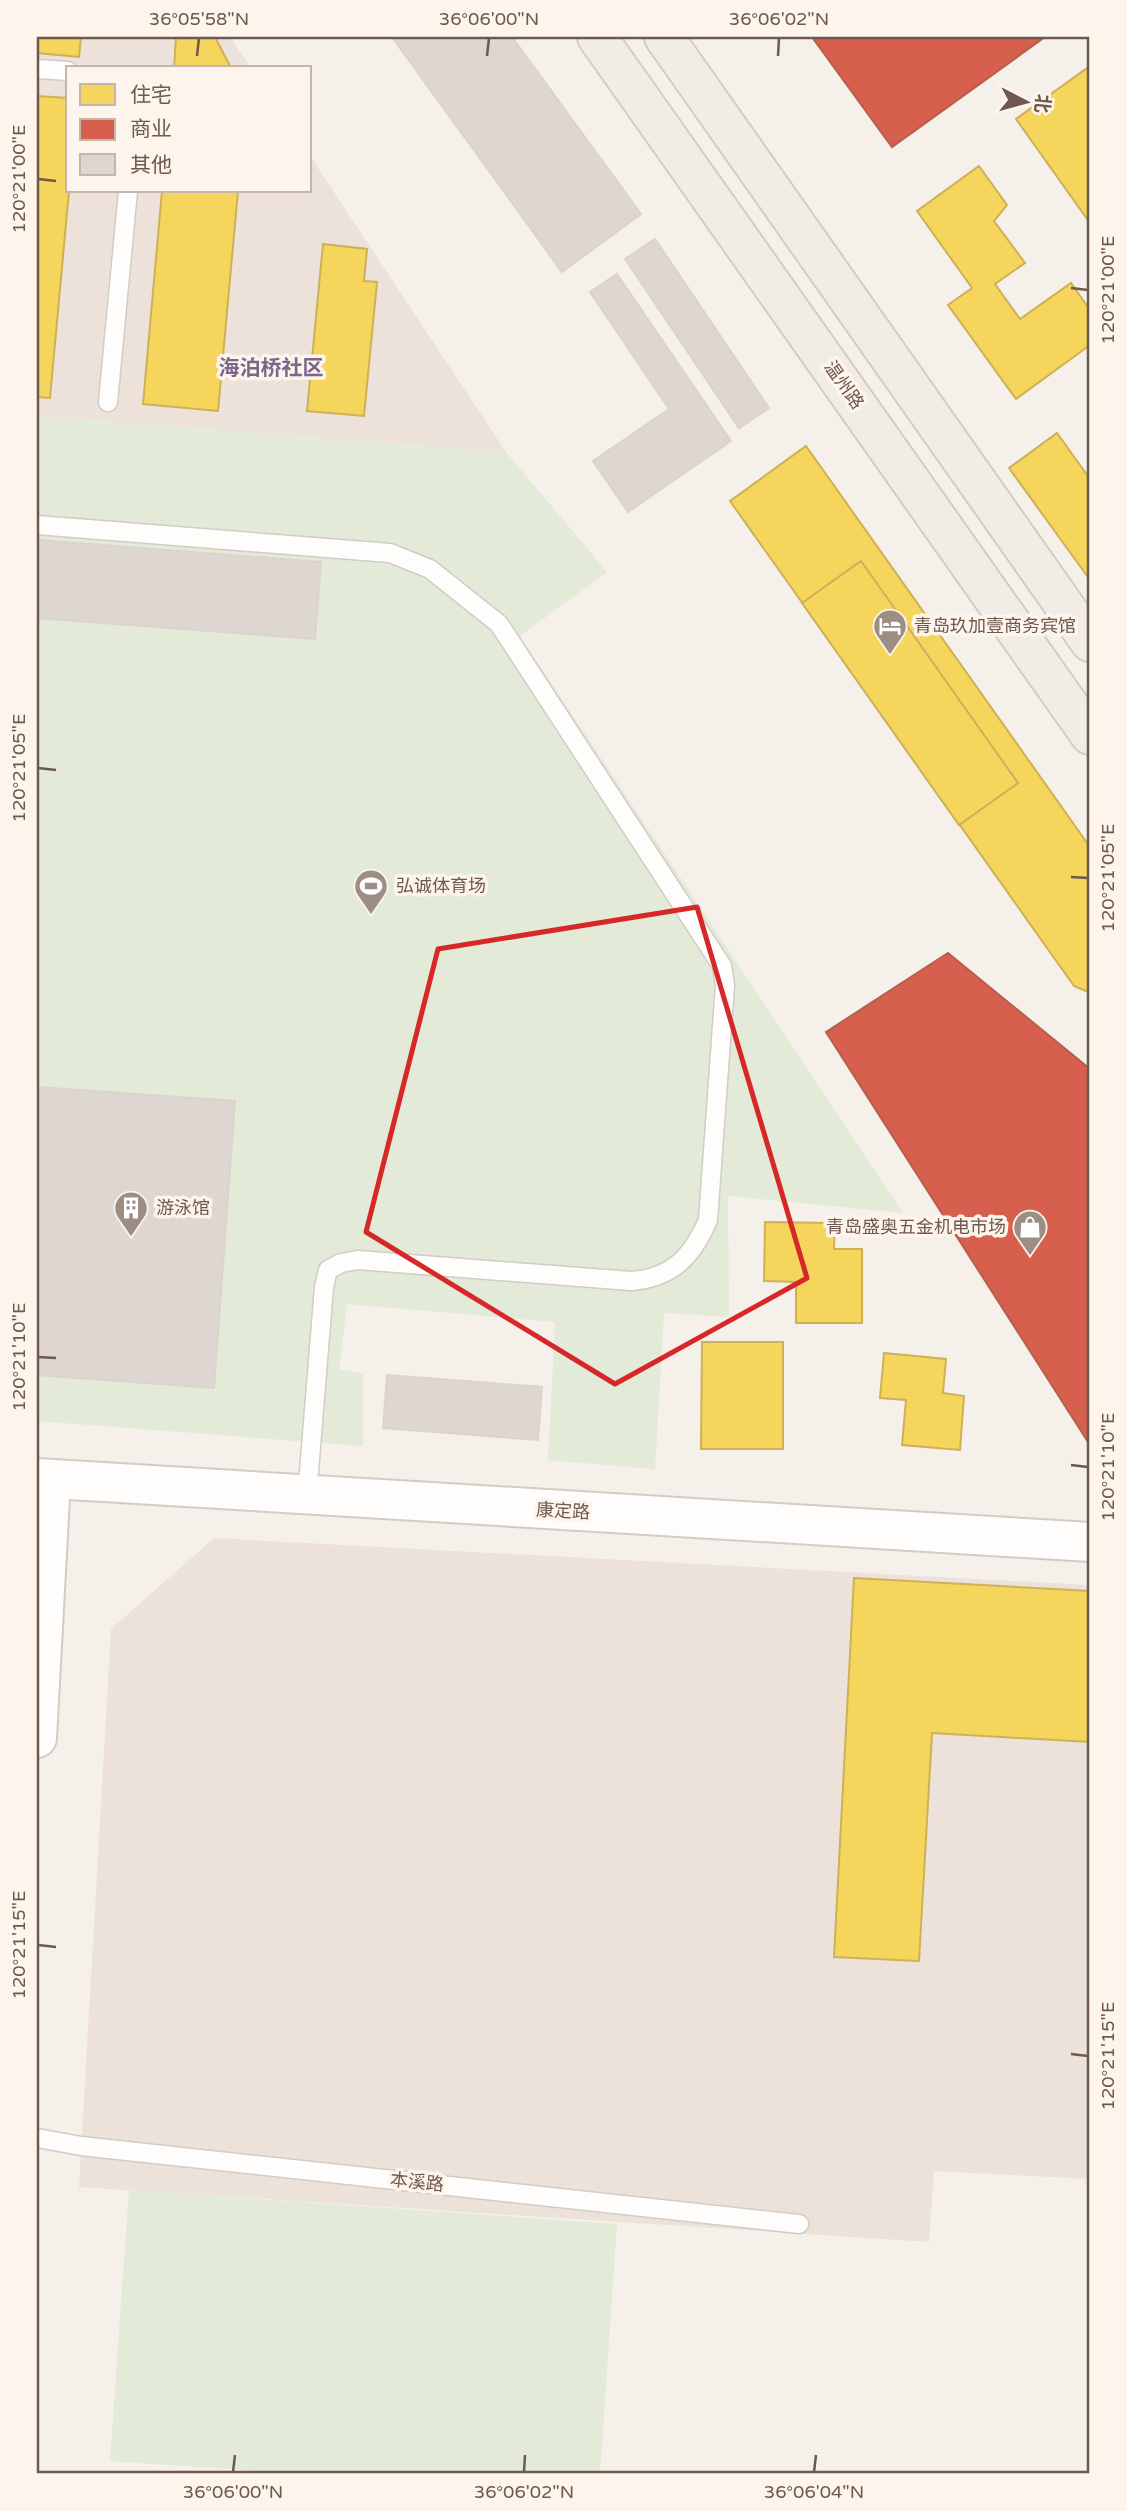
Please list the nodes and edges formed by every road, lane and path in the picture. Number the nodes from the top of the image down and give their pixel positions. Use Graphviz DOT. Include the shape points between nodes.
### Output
graph roads {
  1 [pos="597,37"];
  2 [pos="664,37"];
  3 [pos="37,69"];
  4 [pos="66,72"];
  5 [pos="128,192"];
  6 [pos="108,402"];
  7 [pos="37,525"];
  8 [pos="1090,642"];
  9 [pos="1090,734"];
  10 [pos="44,1479"];
  11 [pos="307,1496"];
  12 [pos="1090,1542"];
  13 [pos="37,1738"];
  14 [pos="37,2138"];
  15 [pos="799,2224"];
  1 -- 9 [label="main road, 温州路"];
  2 -- 8 [label="main road"];
  3 -- 4 [label="lane"];
  5 -- 6 [label="lane"];
  7 -- 11 [label="lane" via="390,553 430,569 499,624 722,966 725,985 708,1220 686,1259 651,1279 631,1281 358,1260 328,1270"];
  10 -- 11 [label="street, 康定路"];
  10 -- 13 [label="street"];
  11 -- 12 [label="street, 康定路"];
  14 -- 15 [label="lane, 本溪路"];
}
